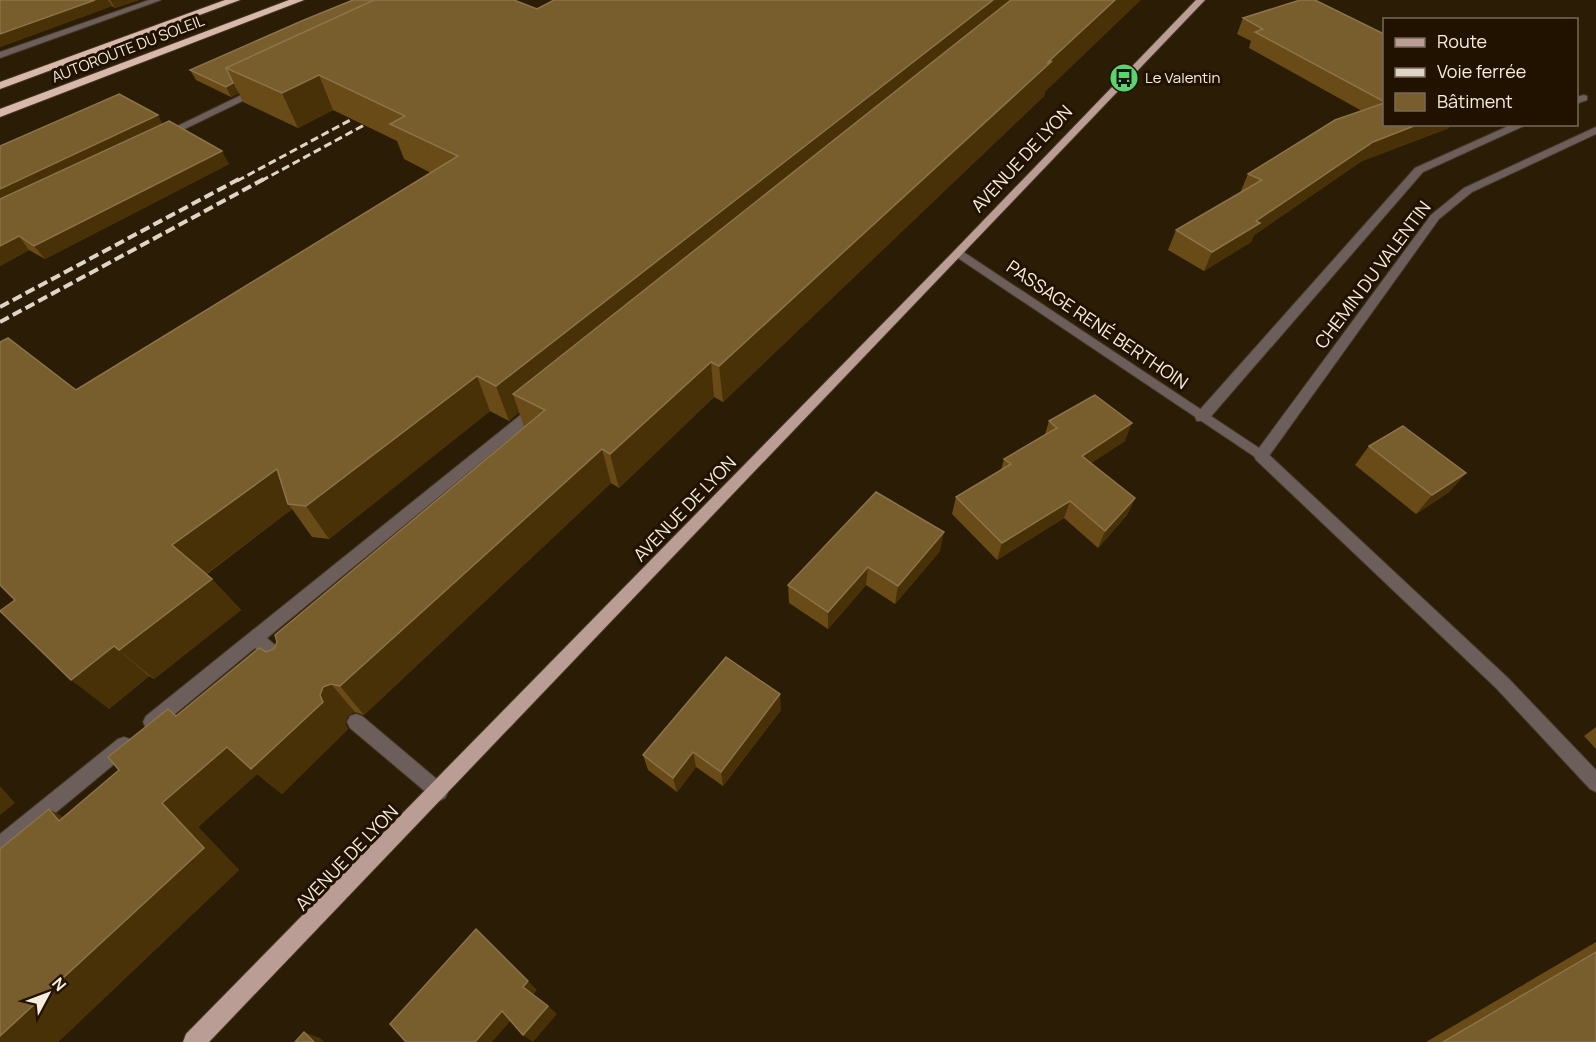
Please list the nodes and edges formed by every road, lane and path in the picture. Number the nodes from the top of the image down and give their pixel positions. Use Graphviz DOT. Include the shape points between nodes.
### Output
graph roads {
  1 [pos="157,0"];
  2 [pos="235,0"];
  3 [pos="299,0"];
  4 [pos="1201,0"];
  5 [pos="0,55"];
  6 [pos="0,86"];
  7 [pos="265,87"];
  8 [pos="0,113"];
  9 [pos="1518,126"];
  10 [pos="1596,130"];
  11 [pos="148,142"];
  12 [pos="958,254"];
  13 [pos="549,398"];
  14 [pos="1202,417"];
  15 [pos="1261,456"];
  16 [pos="255,638"];
  17 [pos="294,671"];
  18 [pos="356,722"];
  19 [pos="1596,783"];
  20 [pos="439,792"];
  21 [pos="0,846"];
  22 [pos="195,1042"];
  1 -- 5 [label="street"];
  2 -- 6 [label="highway, AUTOROUTE DU SOLEIL"];
  3 -- 8 [label="highway, AUTOROUTE DU SOLEIL"];
  4 -- 12 [label="main road, AVENUE DE LYON"];
  7 -- 11 [label="street"];
  9 -- 14 [label="street" via="1419,170"];
  10 -- 15 [label="street, CHEMIN DU VALENTIN" via="1468,190 1435,217"];
  12 -- 14 [label="street, PASSAGE RENÉ BERTHOIN"];
  12 -- 20 [label="main road, AVENUE DE LYON"];
  13 -- 16 [label="street"];
  14 -- 15 [label="street, PASSAGE RENÉ BERTHOIN"];
  15 -- 19 [label="street" via="1502,683"];
  16 -- 17 [label="street"];
  16 -- 21 [label="street"];
  18 -- 20 [label="street"];
  20 -- 22 [label="main road, AVENUE DE LYON"];
}
